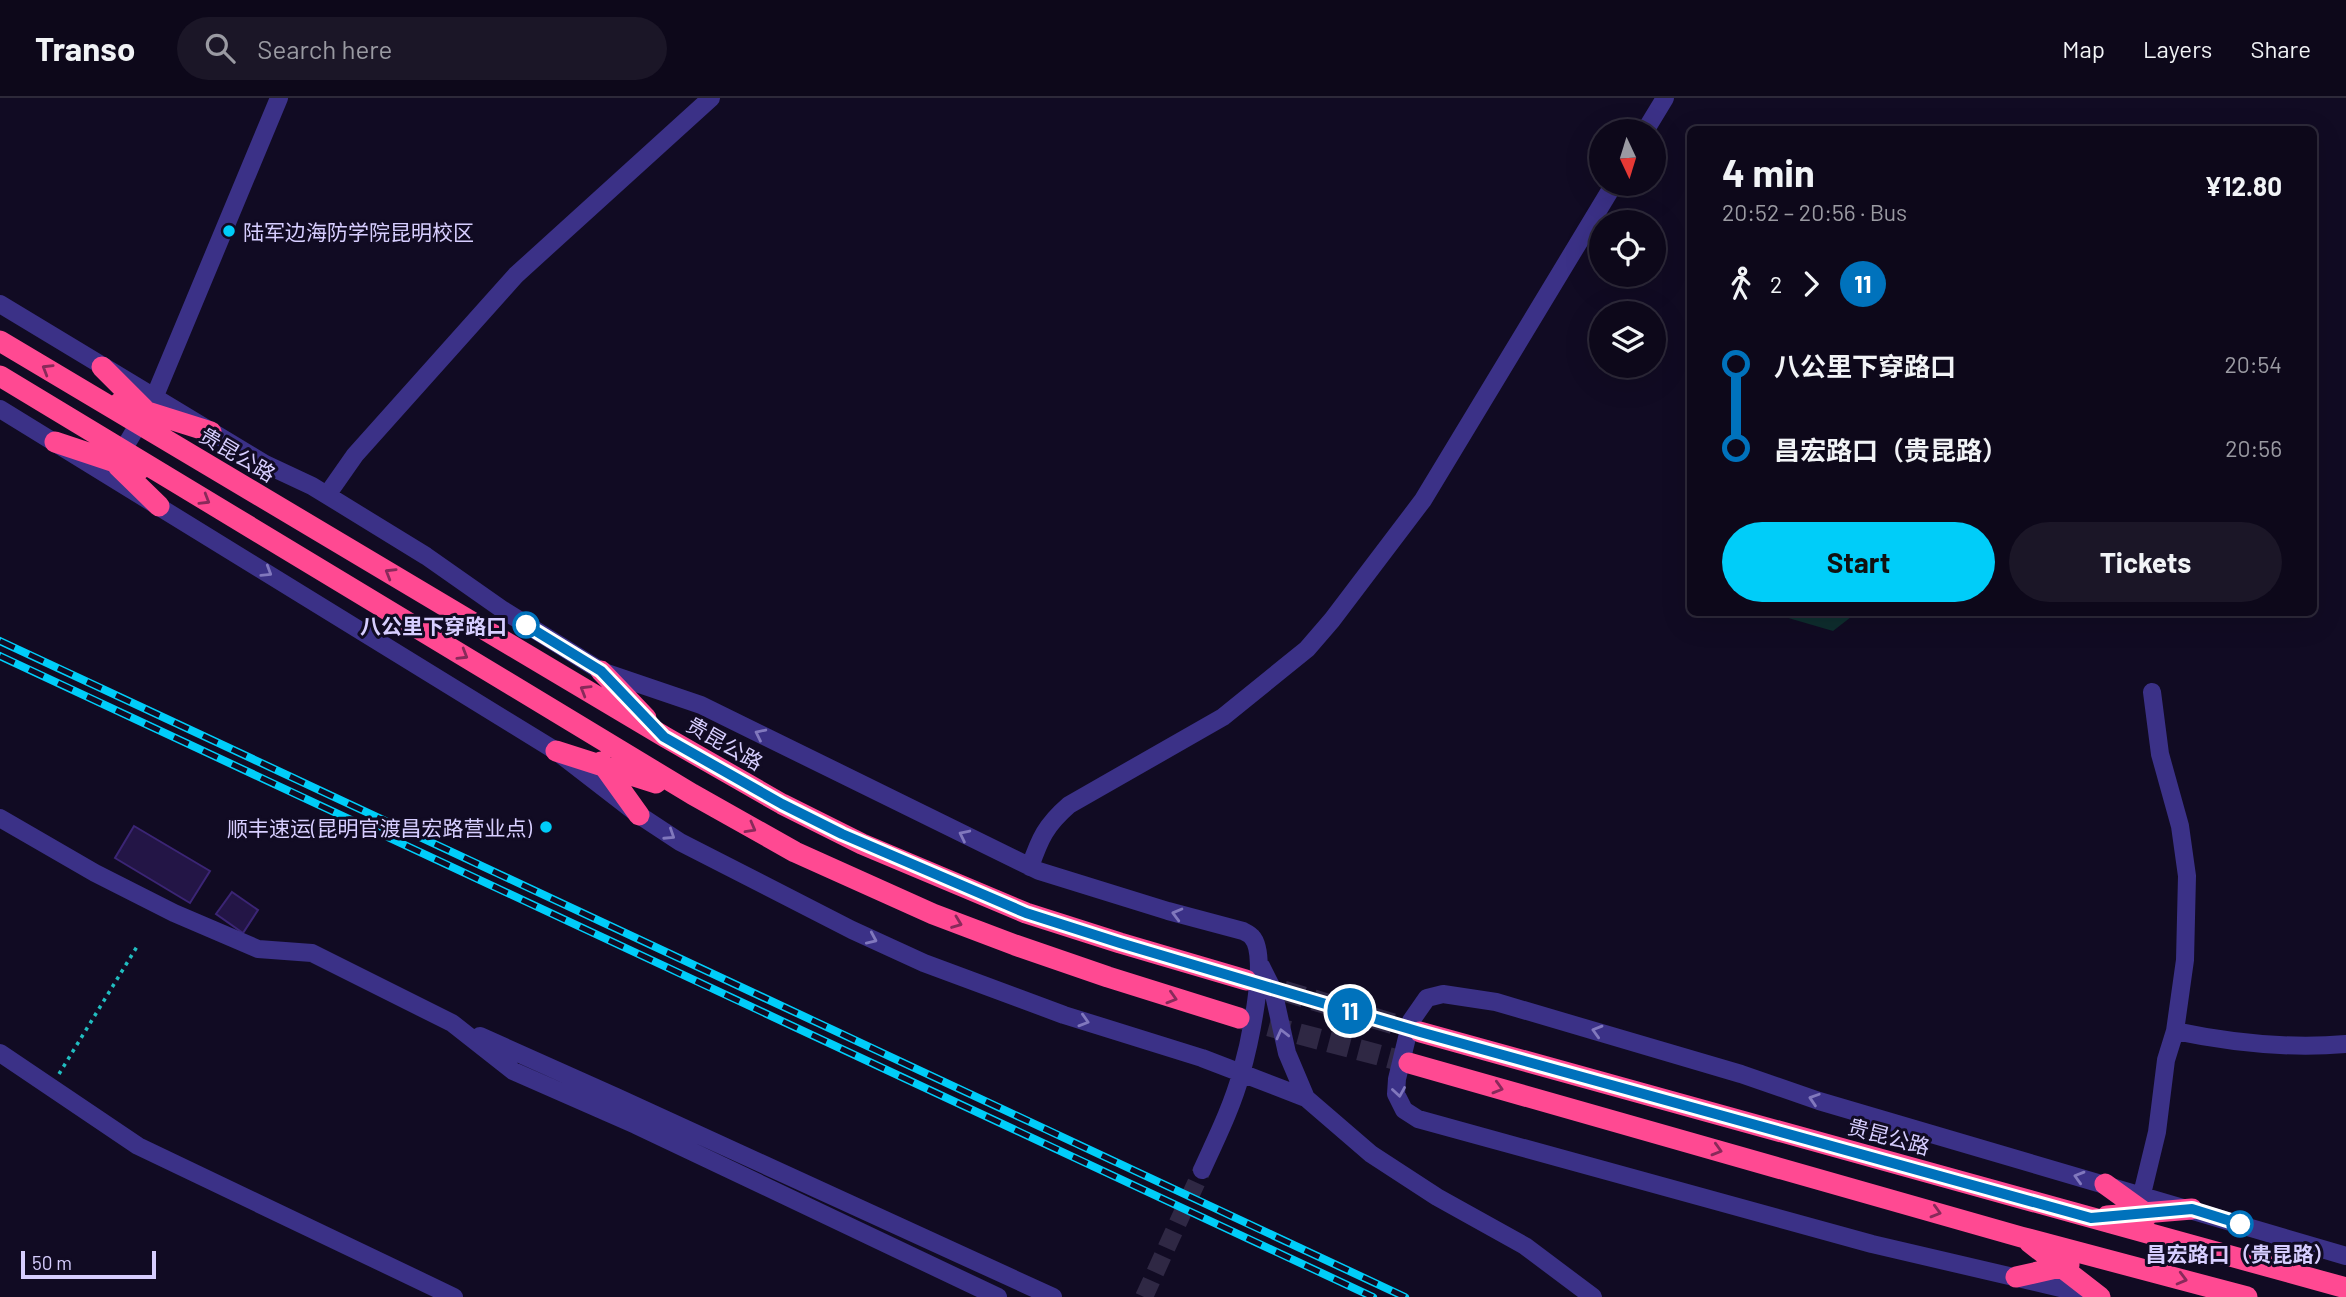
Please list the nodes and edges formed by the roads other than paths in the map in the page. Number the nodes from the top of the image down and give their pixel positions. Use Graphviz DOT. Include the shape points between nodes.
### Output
graph roads {
  1 [pos="279,98"];
  2 [pos="711,98"];
  3 [pos="1665,98"];
  4 [pos="1652,119"];
  5 [pos="1607,196"];
  6 [pos="0,304"];
  7 [pos="0,341"];
  8 [pos="102,366"];
  9 [pos="0,376"];
  10 [pos="0,409"];
  11 [pos="147,411"];
  12 [pos="211,432"];
  13 [pos="55,442"];
  14 [pos="115,462"];
  15 [pos="327,495"];
  16 [pos="159,506"];
  17 [pos="601,671"];
  18 [pos="2152,692"];
  19 [pos="562,715"];
  20 [pos="664,737"];
  21 [pos="556,751"];
  22 [pos="603,765"];
  23 [pos="692,794"];
  24 [pos="639,815"];
  25 [pos="0,818"];
  26 [pos="1030,867"];
  27 [pos="1253,973"];
  28 [pos="1239,1018"];
  29 [pos="2175,1031"];
  30 [pos="1420,1032"];
  31 [pos="2346,1044"];
  32 [pos="0,1053"];
  33 [pos="1409,1063"];
  34 [pos="1241,1074"];
  35 [pos="1307,1098"];
  36 [pos="610,1104"];
  37 [pos="1202,1170"];
  38 [pos="2105,1184"];
  39 [pos="2143,1204"];
  40 [pos="2192,1209"];
  41 [pos="2091,1218"];
  42 [pos="2021,1237"];
  43 [pos="2186,1244"];
  44 [pos="2346,1256"];
  45 [pos="2104,1258"];
  46 [pos="2060,1267"];
  47 [pos="2016,1277"];
  48 [pos="2346,1288"];
  49 [pos="454,1297"];
  50 [pos="998,1297"];
  51 [pos="1053,1297"];
  52 [pos="1593,1297"];
  53 [pos="2099,1297"];
  54 [pos="2247,1297"];
  1 -- 11 [label="street"];
  2 -- 15 [label="street" via="505,288 355,454"];
  3 -- 4 [label="street"];
  5 -- 26 [label="street" via="1423,500 1332,620 1307,649 1223,717 1069,805 1040,836"];
  6 -- 8 [label="street"];
  11 -- 7 [label="highway, one-way" via="85,392"];
  8 -- 11 [label="highway, 贵昆公路"];
  9 -- 14 [label="highway" via="69,418"];
  10 -- 13 [label="street"];
  11 -- 12 [label="highway"];
  11 -- 14 [label="street"];
  20 -- 11 [label="highway, 贵昆公路, one-way" via="194,457"];
  12 -- 15 [label="street"];
  13 -- 14 [label="highway"];
  14 -- 16 [label="highway"];
  14 -- 19 [label="highway, one-way" via="175,482"];
  15 -- 17 [label="street"];
  16 -- 21 [label="street, one-way"];
  17 -- 20 [label="highway"];
  26 -- 17 [label="street, one-way" via="701,705"];
  18 -- 29 [label="street" via="2160,754 2187,876 2185,960"];
  19 -- 22 [label="highway"];
  19 -- 23 [label="highway"];
  20 -- 27 [label="highway, 贵昆公路" via="862,844 1026,913 1120,943"];
  21 -- 22 [label="highway"];
  21 -- 24 [label="street"];
  22 -- 23 [label="highway"];
  22 -- 24 [label="highway"];
  23 -- 28 [label="highway, one-way" via="795,852 933,914 1096,974"];
  24 -- 34 [label="street, one-way" via="782,896 924,962"];
  25 -- 36 [label="street" via="174,913 258,949 312,953 454,1024 513,1071"];
  27 -- 26 [label="street, one-way" via="1256,944 1243,931"];
  27 -- 34 [label="street" via="1253,1020"];
  35 -- 27 [label="street, one-way" via="1287,1053 1273,990"];
  29 -- 31 [label="street" via="2266,1045"];
  29 -- 39 [label="street" via="2166,1060"];
  30 -- 41 [label="highway, 贵昆公路"];
  32 -- 49 [label="street" via="138,1146"];
  33 -- 42 [label="highway, one-way"];
  34 -- 35 [label="street"];
  34 -- 37 [label="street"];
  35 -- 52 [label="street" via="1371,1154 1525,1246"];
  36 -- 50 [label="street"];
  36 -- 51 [label="street"];
  38 -- 39 [label="highway"];
  38 -- 47 [label="street, one-way" via="1496,1002 1443,994 1427,998 1411,1021 1396,1094 1404,1110 1418,1119 1872,1244"];
  39 -- 40 [label="highway"];
  39 -- 41 [label="highway"];
  39 -- 43 [label="highway"];
  40 -- 44 [label="street"];
  41 -- 43 [label="highway, 贵昆公路"];
  42 -- 45 [label="highway"];
  42 -- 46 [label="highway"];
  43 -- 48 [label="highway, 贵昆公路"];
  45 -- 46 [label="highway"];
  45 -- 54 [label="highway, one-way"];
  46 -- 47 [label="highway"];
  46 -- 53 [label="highway"];
  47 -- 53 [label="street"];
}
